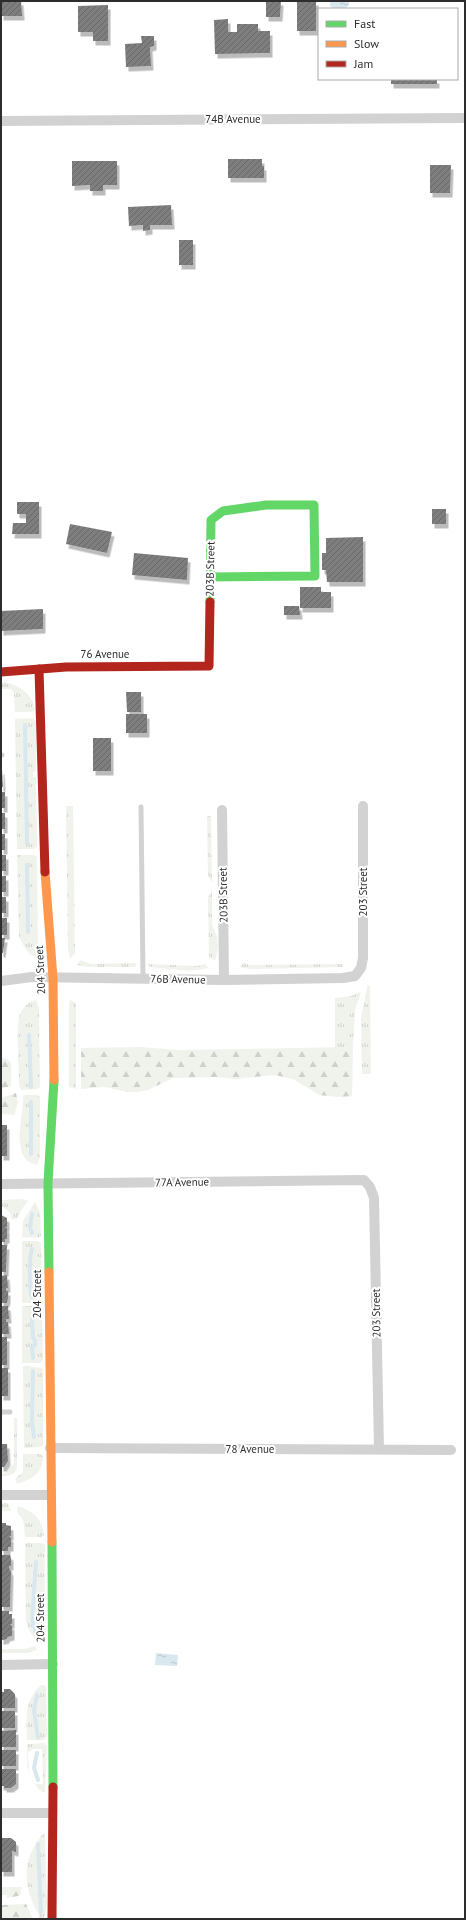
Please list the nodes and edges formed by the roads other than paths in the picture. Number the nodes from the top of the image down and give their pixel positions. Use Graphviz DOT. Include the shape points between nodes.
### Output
graph roads {
  1 [pos="465,118"];
  2 [pos="1,121"];
  3 [pos="209,577"];
  4 [pos="209,666"];
  5 [pos="39,669"];
  6 [pos="1,672"];
  7 [pos="363,806"];
  8 [pos="141,807"];
  9 [pos="222,810"];
  10 [pos="356,976"];
  11 [pos="53,978"];
  12 [pos="143,978"];
  13 [pos="224,980"];
  14 [pos="1,981"];
  15 [pos="364,1180"];
  16 [pos="48,1183"];
  17 [pos="1,1184"];
  18 [pos="1,1412"];
  19 [pos="10,1412"];
  20 [pos="50,1448"];
  21 [pos="379,1449"];
  22 [pos="451,1450"];
  23 [pos="50,1494"];
  24 [pos="1,1495"];
  25 [pos="52,1664"];
  26 [pos="1,1665"];
  27 [pos="1,1813"];
  28 [pos="52,1813"];
  29 [pos="52,1919"];
  1 -- 2 [label="street, 74B Avenue"];
  3 -- 3 [label="street, 203B Street" via="211,520 230,510 266,505 314,505 315,576"];
  3 -- 4 [label="street, 203B Street"];
  4 -- 5 [label="street, 76 Avenue"];
  5 -- 6 [label="street, 76 Avenue"];
  5 -- 11 [label="street, 204 Street" via="44,851"];
  7 -- 10 [label="street, 203 Street" via="363,958"];
  8 -- 12 [label="lane"];
  9 -- 13 [label="street, 203B Street"];
  10 -- 13 [label="street, 76B Avenue"];
  11 -- 12 [label="street, 76B Avenue"];
  11 -- 14 [label="street, 76B Avenue" via="32,977"];
  11 -- 16 [label="street, 204 Street" via="54,1092"];
  12 -- 13 [label="street, 76B Avenue"];
  15 -- 16 [label="street, 77A Avenue"];
  15 -- 21 [label="street, 203 Street" via="374,1198"];
  16 -- 17 [label="street, 77A Avenue"];
  16 -- 20 [label="street, 204 Street"];
  18 -- 19 [label="lane"];
  20 -- 21 [label="street, 78 Avenue"];
  20 -- 23 [label="street, 204 Street"];
  21 -- 22 [label="street, 78 Avenue"];
  23 -- 24 [label="street"];
  23 -- 25 [label="street, 204 Street"];
  25 -- 26 [label="street"];
  25 -- 28 [label="street, 204 Street"];
  27 -- 28 [label="street"];
  28 -- 29 [label="street, 204 Street"];
}
